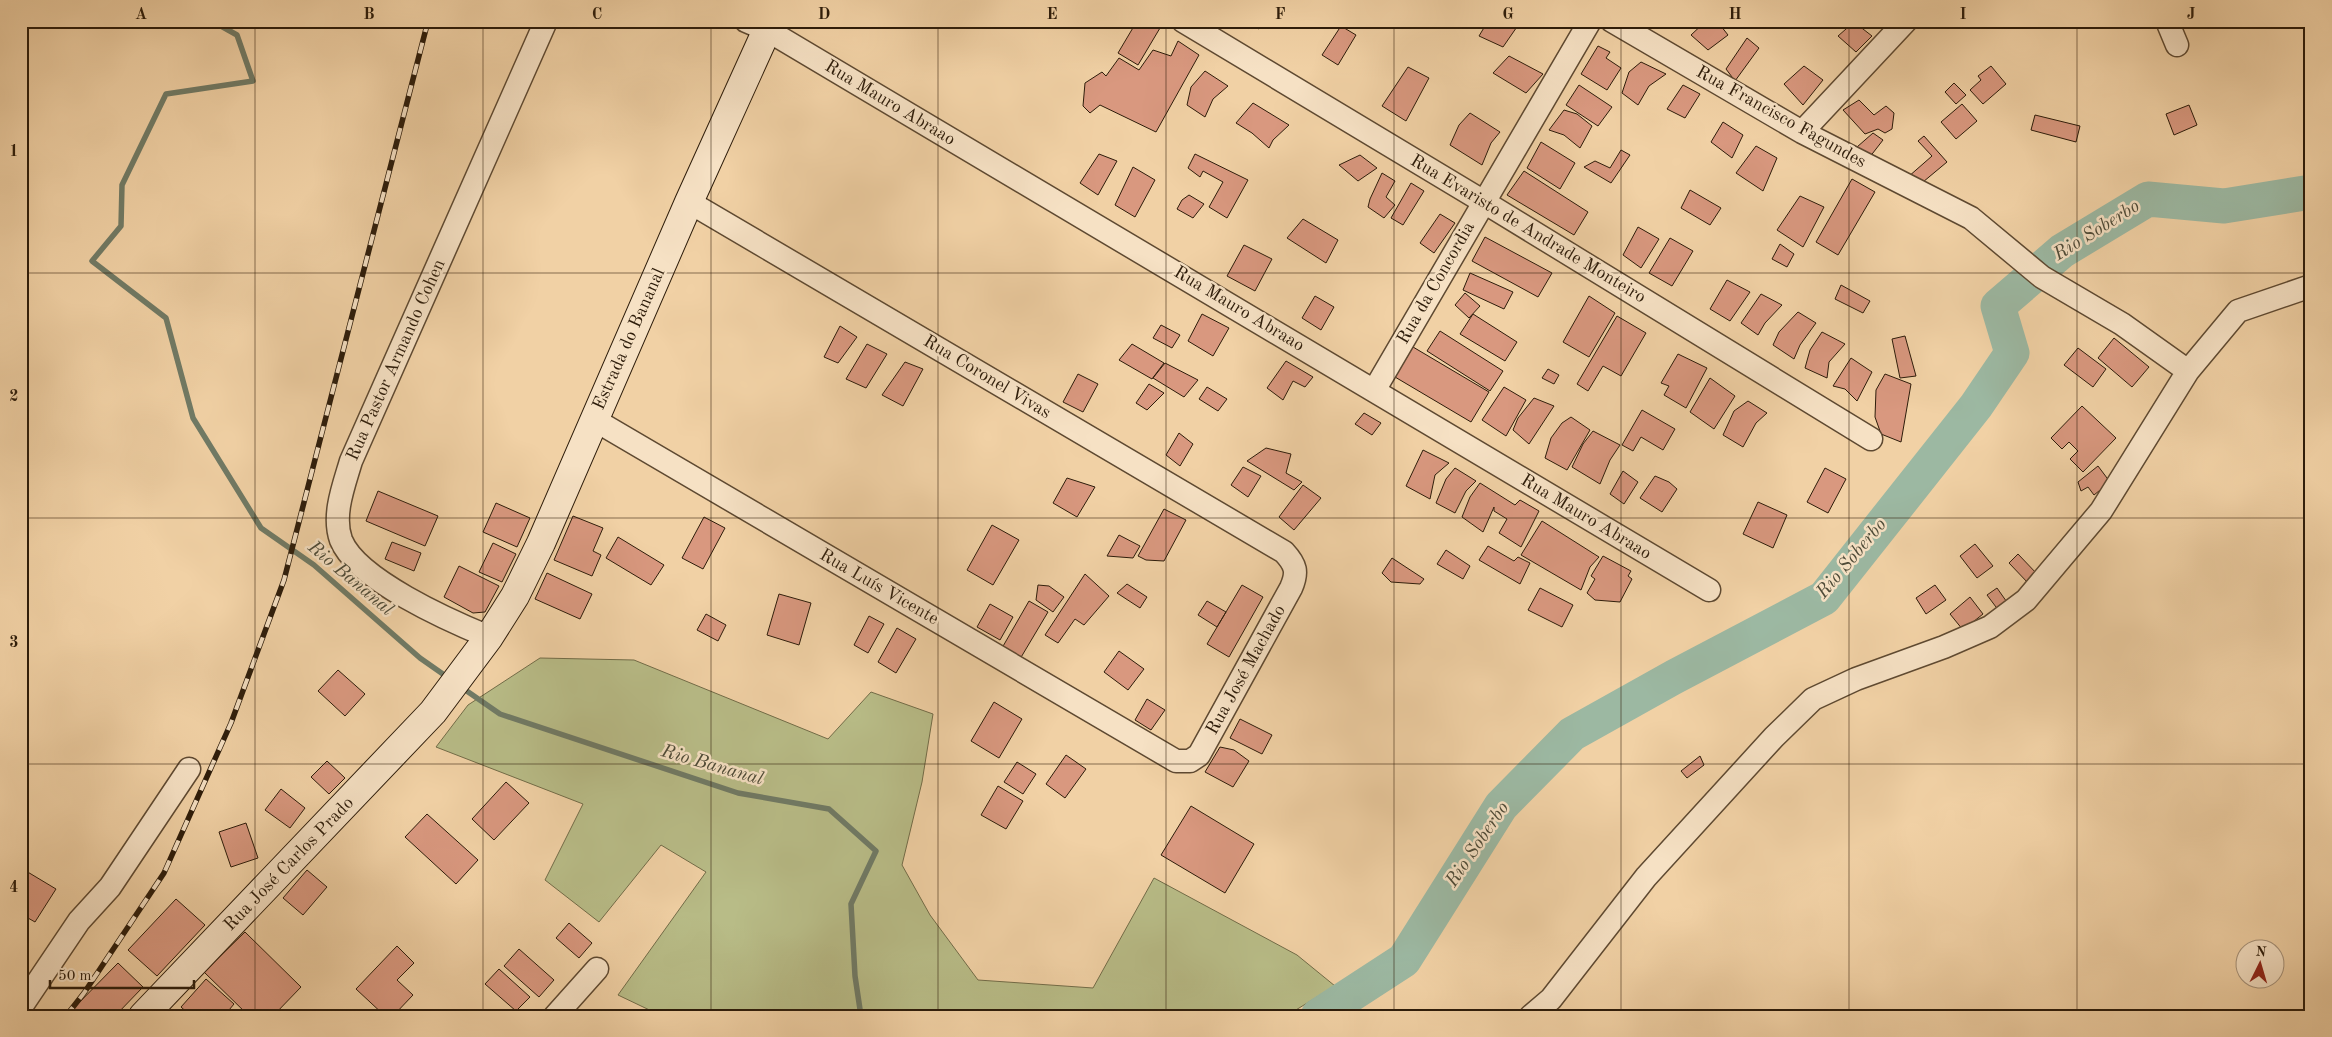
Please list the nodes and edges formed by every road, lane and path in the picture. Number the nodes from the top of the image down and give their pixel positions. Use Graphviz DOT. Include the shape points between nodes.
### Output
graph roads {
  1 [pos="546,21"];
  2 [pos="1183,21"];
  3 [pos="1590,21"];
  4 [pos="1612,21"];
  5 [pos="1906,21"];
  6 [pos="2167,21"];
  7 [pos="761,24"];
  8 [pos="2177,44"];
  9 [pos="1802,132"];
  10 [pos="689,202"];
  11 [pos="1484,202"];
  12 [pos="2311,286"];
  13 [pos="2188,371"];
  14 [pos="1375,390"];
  15 [pos="594,419"];
  16 [pos="1871,439"];
  17 [pos="1284,552"];
  18 [pos="1709,590"];
  19 [pos="484,645"];
  20 [pos="433,712"];
  21 [pos="1164,754"];
  22 [pos="189,769"];
  23 [pos="597,969"];
  24 [pos="21,1007"];
  25 [pos="143,1016"];
  26 [pos="555,1016"];
  27 [pos="1531,1016"];
  1 -- 19 [label="street, Rua Pastor Armando Cohen" via="351,461 338,519 341,540 355,560"];
  2 -- 11 [label="street, Rua Evaristo de Andrade Monteiro"];
  3 -- 11 [label="street, Rua da Concordia"];
  4 -- 9 [label="street, Rua Francisco Fagundes"];
  5 -- 9 [label="street"];
  6 -- 8 [label="street"];
  7 -- 10 [label="main road, Estrada do Bananal"];
  7 -- 14 [label="street, Rua Mauro Abraao"];
  9 -- 13 [label="street, Rua Francisco Fagundes" via="1952,207 2042,277 2122,324"];
  10 -- 15 [label="main road, Estrada do Bananal"];
  10 -- 17 [label="street, Rua Coronel Vivas"];
  11 -- 14 [label="street, Rua da Concordia"];
  11 -- 16 [label="street, Rua Evaristo de Andrade Monteiro"];
  12 -- 13 [label="street" via="2238,311"];
  13 -- 27 [label="street" via="2101,511 2026,600 1990,627 1813,699 1646,877 1551,999"];
  14 -- 18 [label="street, Rua Mauro Abraao"];
  15 -- 19 [label="main road, Estrada do Bananal" via="541,543 515,596"];
  15 -- 21 [label="street, Rua Luís Vicente"];
  17 -- 21 [label="street, Rua José Machado" via="1294,563 1297,576 1199,755 1190,761 1176,761"];
  19 -- 20 [label="main road, Estrada do Bananal"];
  20 -- 25 [label="main road, Rua José Carlos Prado"];
  22 -- 24 [label="street" via="110,887 79,921"];
  23 -- 26 [label="street"];
}
